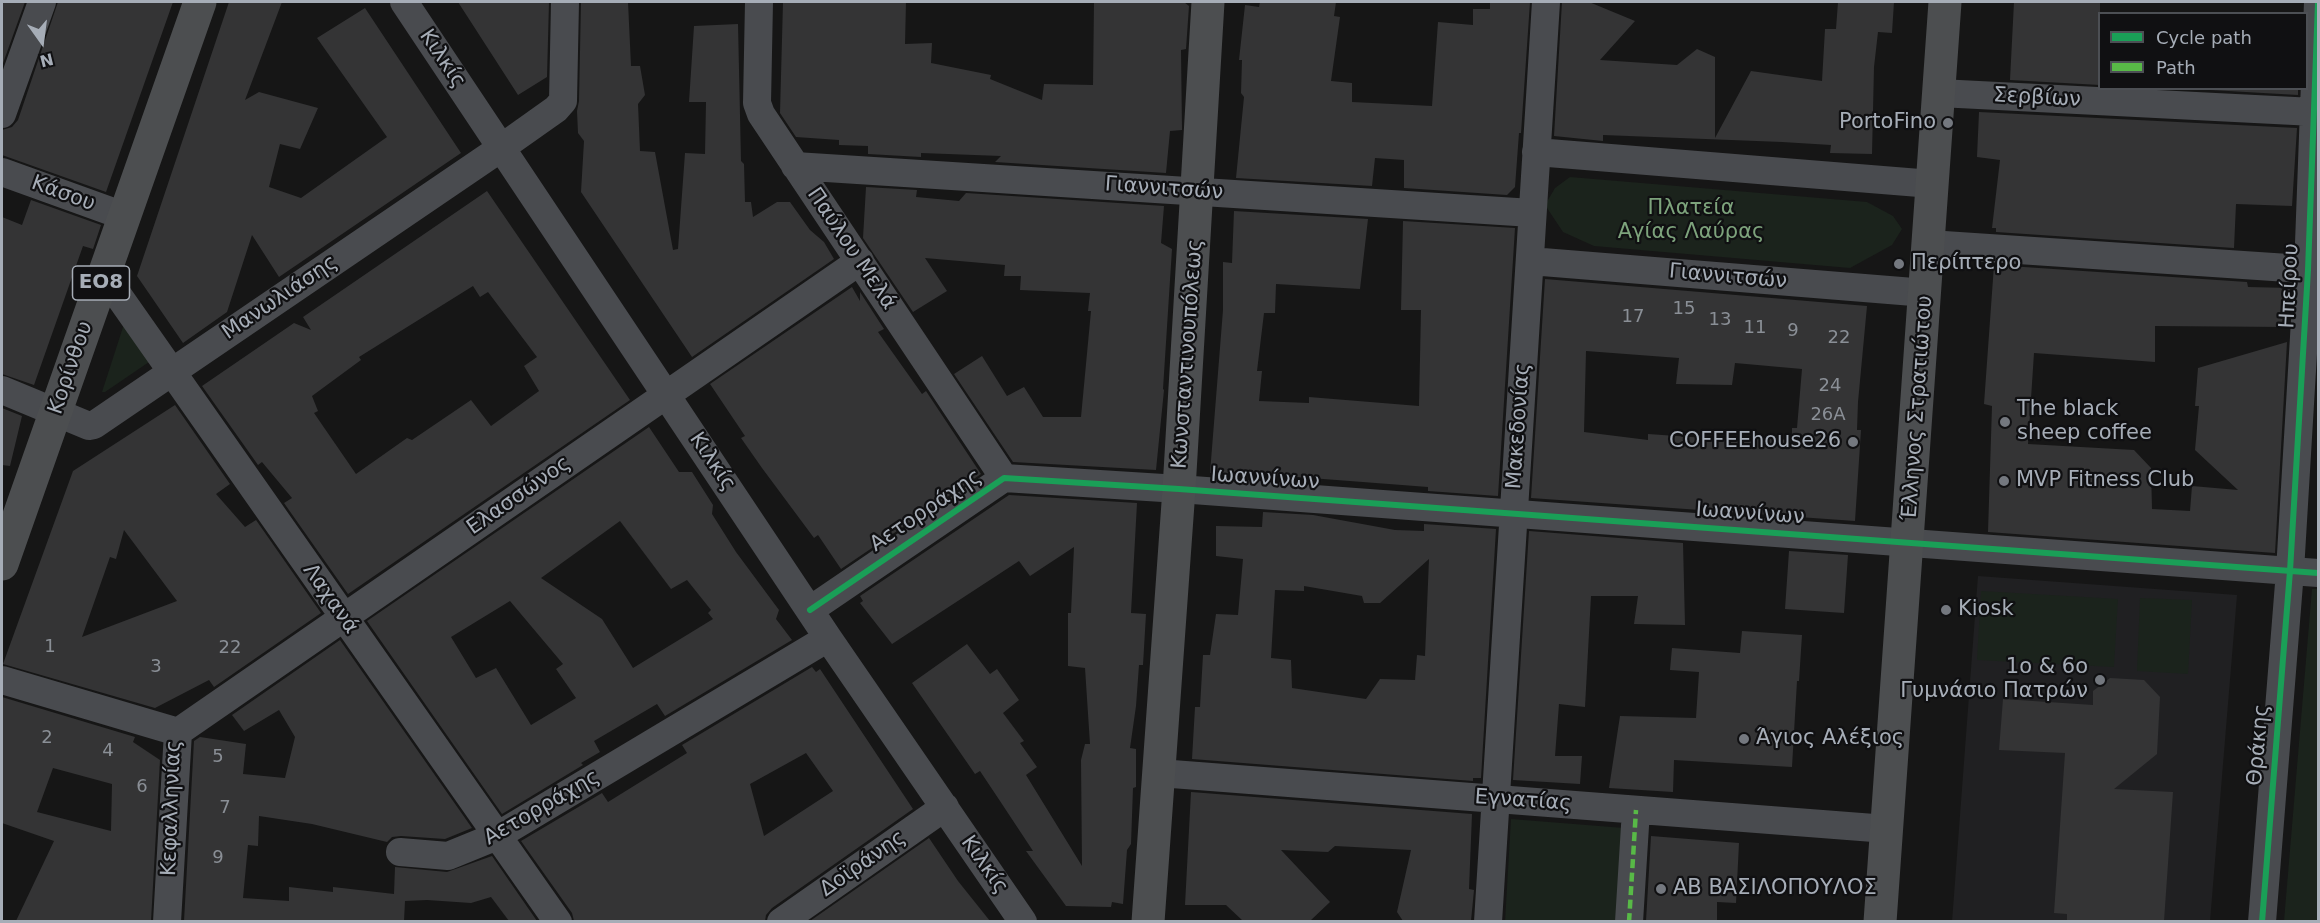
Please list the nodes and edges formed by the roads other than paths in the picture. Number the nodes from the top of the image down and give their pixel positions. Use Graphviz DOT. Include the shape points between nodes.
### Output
graph roads {
  1 [pos="42,2"];
  2 [pos="200,2"];
  3 [pos="404,2"];
  4 [pos="565,2"];
  5 [pos="759,2"];
  6 [pos="1208,2"];
  7 [pos="1546,2"];
  8 [pos="1946,2"];
  9 [pos="2318,2"];
  10 [pos="1939,93"];
  11 [pos="2314,112"];
  12 [pos="2,114"];
  13 [pos="501,148"];
  14 [pos="1536,152"];
  15 [pos="795,166"];
  16 [pos="2,172"];
  17 [pos="1932,184"];
  18 [pos="1198,192"];
  19 [pos="1533,213"];
  20 [pos="124,216"];
  21 [pos="1929,244"];
  22 [pos="860,261"];
  23 [pos="1530,261"];
  24 [pos="2313,270"];
  25 [pos="104,275"];
  26 [pos="1926,293"];
  27 [pos="171,373"];
  28 [pos="2,390"];
  29 [pos="667,394"];
  30 [pos="55,412"];
  31 [pos="1004,478"];
  32 [pos="1179,489"];
  33 [pos="1514,513"];
  34 [pos="1908,543"];
  35 [pos="2,564"];
  36 [pos="2290,571"];
  37 [pos="2319,573"];
  38 [pos="810,610"];
  39 [pos="343,618"];
  40 [pos="828,638"];
  41 [pos="2,680"];
  42 [pos="178,732"];
  43 [pos="1159,773"];
  44 [pos="1496,799"];
  45 [pos="945,807"];
  46 [pos="1636,810"];
  47 [pos="1887,829"];
  48 [pos="497,836"];
  49 [pos="400,852"];
  50 [pos="167,921"];
  51 [pos="558,921"];
  52 [pos="781,921"];
  53 [pos="1023,921"];
  54 [pos="1148,921"];
  55 [pos="1488,921"];
  56 [pos="1629,921"];
  57 [pos="1880,921"];
  58 [pos="2262,921"];
  1 -- 12 [label="street"];
  2 -- 20 [label="main road, Κορίνθου / ΕΟ8"];
  3 -- 13 [label="street, Κιλκίς"];
  4 -- 13 [label="street, Μανωλιάσης" via="563,101"];
  5 -- 15 [label="street, Παύλου Μελά" via="757,103"];
  6 -- 18 [label="main road, Κωνσταντινουπόλεως"];
  7 -- 14 [label="street, Μακεδονίας"];
  8 -- 10 [label="main road, Έλληνος Στρατιώτου"];
  9 -- 11 [label="street, Ηπείρου"];
  10 -- 11 [label="street, Σερβίων"];
  10 -- 17 [label="main road, Έλληνος Στρατιώτου"];
  11 -- 24 [label="street, Ηπείρου"];
  13 -- 27 [label="street, Μανωλιάσης"];
  13 -- 29 [label="street, Κιλκίς"];
  14 -- 17 [label="street"];
  14 -- 19 [label="street, Μακεδονίας"];
  15 -- 18 [label="street, Γιαννιτσών"];
  15 -- 22 [label="street, Παύλου Μελά"];
  16 -- 20 [label="street, Κάσου"];
  17 -- 21 [label="main road, Έλληνος Στρατιώτου"];
  18 -- 19 [label="street, Γιαννιτσών"];
  18 -- 32 [label="main road, Κωνσταντινουπόλεως"];
  19 -- 23 [label="street, Μακεδονίας"];
  20 -- 25 [label="main road, Κορίνθου / ΕΟ8"];
  21 -- 24 [label="street"];
  21 -- 26 [label="main road, Έλληνος Στρατιώτου"];
  22 -- 29 [label="street, Ελασσώνος"];
  22 -- 31 [label="street, Παύλου Μελά"];
  23 -- 26 [label="street, Γιαννιτσών"];
  23 -- 33 [label="street, Μακεδονίας"];
  24 -- 36 [label="street, Ηπείρου"];
  25 -- 27 [label="street, Λαχανά"];
  25 -- 30 [label="main road, Κορίνθου / ΕΟ8"];
  26 -- 34 [label="main road, Έλληνος Στρατιώτου"];
  27 -- 30 [label="street, Μανωλιάσης" via="94,425"];
  27 -- 39 [label="street, Λαχανά"];
  28 -- 30 [label="street"];
  29 -- 38 [label="street, Κιλκίς"];
  29 -- 39 [label="street, Ελασσώνος"];
  30 -- 35 [label="main road, Κορίνθου / ΕΟ8"];
  31 -- 32 [label="street, Αετορράχης"];
  31 -- 38 [label="street, Αετορράχης"];
  32 -- 33 [label="street, Ιωαννίνων"];
  32 -- 43 [label="main road, Κωνσταντινουπόλεως"];
  33 -- 34 [label="street, Ιωαννίνων"];
  33 -- 44 [label="street, Μακεδονίας"];
  34 -- 36 [label="street, Ιωαννίνων"];
  34 -- 47 [label="main road, Έλληνος Στρατιώτου"];
  36 -- 37 [label="street, Ιωαννίνων"];
  36 -- 58 [label="street, Θράκης"];
  38 -- 40 [label="street, Κιλκίς"];
  39 -- 42 [label="street, Ελασσώνος"];
  39 -- 48 [label="street, Λαχανά"];
  40 -- 45 [label="street, Κιλκίς"];
  40 -- 48 [label="street, Αετορράχης"];
  41 -- 42 [label="street, Κεφαλληνίας"];
  42 -- 50 [label="street, Κεφαλληνίας"];
  43 -- 44 [label="street, Εγνατίας"];
  43 -- 54 [label="main road, Κωνσταντινουπόλεως"];
  44 -- 46 [label="street, Εγνατίας"];
  44 -- 55 [label="street, Μακεδονίας"];
  45 -- 52 [label="street, Δοϊράνης"];
  45 -- 53 [label="street, Κιλκίς"];
  46 -- 47 [label="street, Εγνατίας"];
  46 -- 56 [label="street"];
  47 -- 57 [label="main road, Έλληνος Στρατιώτου"];
  48 -- 49 [label="street, Αετορράχης" via="448,856"];
  48 -- 51 [label="street, Λαχανά"];
}
